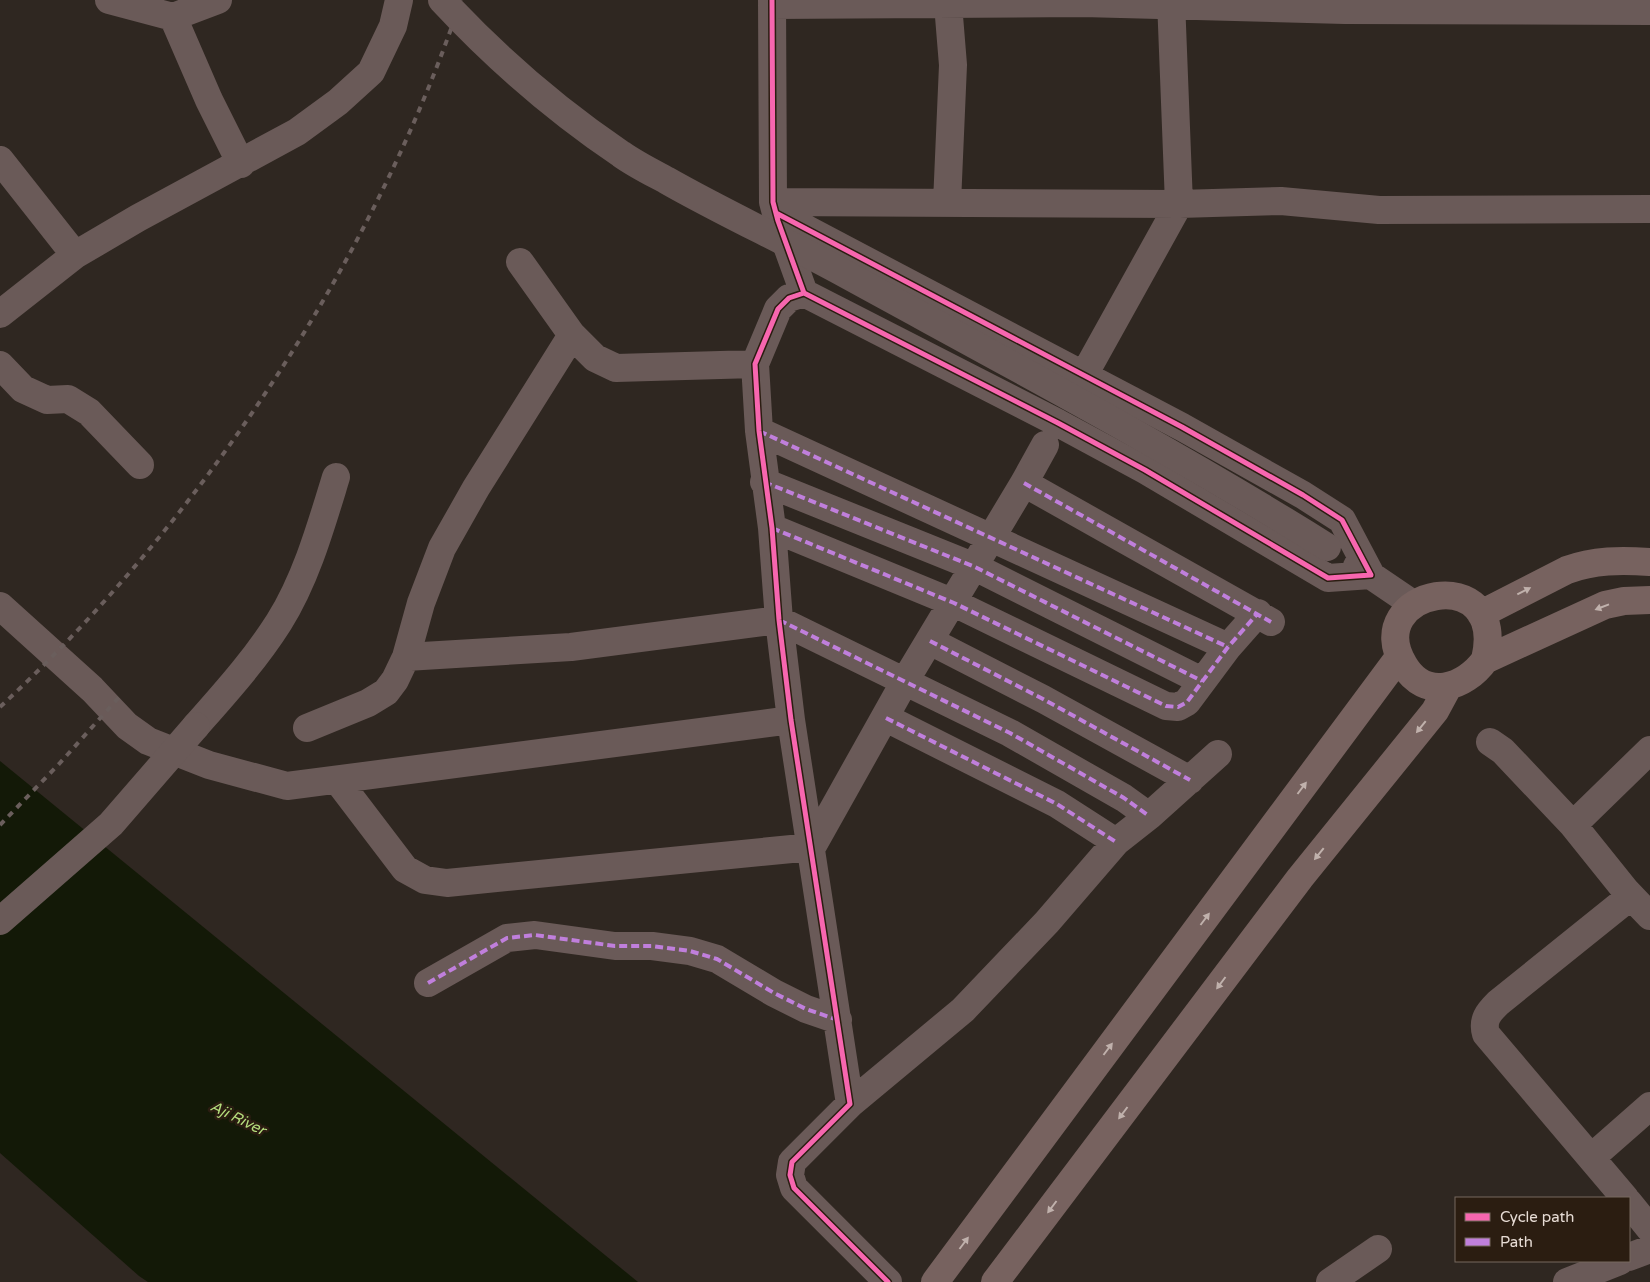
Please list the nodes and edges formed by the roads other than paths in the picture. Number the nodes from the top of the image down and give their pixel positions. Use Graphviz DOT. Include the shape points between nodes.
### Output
graph roads {
  1 [pos="109,0"];
  2 [pos="218,0"];
  3 [pos="380,0"];
  4 [pos="442,0"];
  5 [pos="772,2"];
  6 [pos="1171,3"];
  7 [pos="948,4"];
  8 [pos="1499,5"];
  9 [pos="1650,11"];
  10 [pos="396,13"];
  11 [pos="174,16"];
  12 [pos="0,160"];
  13 [pos="241,164"];
  14 [pos="947,203"];
  15 [pos="1179,204"];
  16 [pos="775,208"];
  17 [pos="1650,210"];
  18 [pos="75,255"];
  19 [pos="520,262"];
  20 [pos="804,293"];
  21 [pos="0,314"];
  22 [pos="572,335"];
  23 [pos="755,364"];
  24 [pos="0,365"];
  25 [pos="1084,375"];
  26 [pos="759,431"];
  27 [pos="1045,445"];
  28 [pos="140,465"];
  29 [pos="336,477"];
  30 [pos="764,482"];
  31 [pos="1024,483"];
  32 [pos="772,528"];
  33 [pos="992,536"];
  34 [pos="1650,562"];
  35 [pos="975,567"];
  36 [pos="1371,575"];
  37 [pos="1650,600"];
  38 [pos="954,603"];
  39 [pos="1413,604"];
  40 [pos="0,606"];
  41 [pos="1481,614"];
  42 [pos="779,620"];
  43 [pos="930,642"];
  44 [pos="1228,647"];
  45 [pos="406,657"];
  46 [pos="1399,657"];
  47 [pos="1485,660"];
  48 [pos="905,681"];
  49 [pos="1202,682"];
  50 [pos="1448,687"];
  51 [pos="886,718"];
  52 [pos="791,720"];
  53 [pos="306,728"];
  54 [pos="1490,742"];
  55 [pos="1650,750"];
  56 [pos="1218,754"];
  57 [pos="1190,780"];
  58 [pos="338,781"];
  59 [pos="1149,816"];
  60 [pos="1573,825"];
  61 [pos="1116,842"];
  62 [pos="812,847"];
  63 [pos="1631,896"];
  64 [pos="1650,916"];
  65 [pos="0,921"];
  66 [pos="428,983"];
  67 [pos="838,1020"];
  68 [pos="850,1104"];
  69 [pos="1650,1106"];
  70 [pos="1592,1157"];
  71 [pos="1624,1197"];
  72 [pos="1630,1204"];
  73 [pos="1650,1230"];
  74 [pos="1378,1249"];
  75 [pos="1650,1249"];
  76 [pos="1630,1257"];
  77 [pos="1617,1262"];
  78 [pos="888,1282"];
  79 [pos="935,1282"];
  80 [pos="995,1282"];
  81 [pos="1330,1282"];
  82 [pos="1567,1282"];
  1 -- 11 [label="street"];
  2 -- 11 [label="street"];
  3 -- 10 [label="street"];
  4 -- 36 [label="street, bridge" via="481,42 622,155 1242,494"];
  5 -- 7 [label="street"];
  5 -- 16 [label="street"];
  6 -- 7 [label="street"];
  6 -- 8 [label="street" via="1345,10"];
  6 -- 15 [label="street"];
  7 -- 14 [label="street" via="953,65"];
  8 -- 9 [label="street"];
  10 -- 13 [label="street" via="371,72 338,102 297,132"];
  11 -- 13 [label="street" via="209,100"];
  12 -- 18 [label="street"];
  13 -- 18 [label="street"];
  14 -- 15 [label="street"];
  14 -- 16 [label="street"];
  15 -- 17 [label="street" via="1281,202 1379,210"];
  15 -- 25 [label="street"];
  16 -- 20 [label="street"];
  16 -- 25 [label="street"];
  18 -- 21 [label="street"];
  19 -- 22 [label="street"];
  20 -- 23 [label="street" via="790,298 778,309"];
  20 -- 36 [label="street" via="1145,470 1328,578"];
  22 -- 23 [label="street" via="595,358 616,368"];
  22 -- 45 [label="street" via="442,548 421,603"];
  23 -- 26 [label="street"];
  24 -- 28 [label="street" via="23,389 47,400 68,400 89,412"];
  25 -- 36 [label="street" via="1251,465 1342,520"];
  26 -- 30 [label="street"];
  26 -- 33 [label="street"];
  27 -- 31 [label="street"];
  29 -- 65 [label="street, bridge" via="299,583 280,621 235,680 111,824"];
  30 -- 32 [label="street"];
  30 -- 35 [label="street"];
  31 -- 33 [label="street"];
  31 -- 44 [label="street" via="1264,618"];
  32 -- 38 [label="street"];
  32 -- 42 [label="street"];
  33 -- 35 [label="street"];
  33 -- 44 [label="street"];
  41 -- 34 [label="main road, one-way" via="1580,565 1620,560"];
  35 -- 38 [label="street"];
  35 -- 49 [label="street"];
  36 -- 39 [label="street"];
  37 -- 47 [label="main road, one-way" via="1605,605"];
  38 -- 43 [label="street"];
  38 -- 49 [label="street" via="1166,706 1178,707 1188,702"];
  39 -- 41 [label="main road" via="1440,594 1455,596"];
  39 -- 46 [label="main road" via="1397,628"];
  40 -- 58 [label="street" via="92,689 127,726 148,741 209,765 287,786"];
  41 -- 47 [label="main road" via="1489,644"];
  42 -- 45 [label="street" via="571,647"];
  42 -- 48 [label="street"];
  42 -- 52 [label="street"];
  43 -- 48 [label="street"];
  43 -- 57 [label="street" via="1043,699"];
  44 -- 49 [label="street"];
  45 -- 53 [label="street" via="386,692 368,703"];
  46 -- 50 [label="main road" via="1417,680 1432,686"];
  79 -- 46 [label="main road, one-way"];
  47 -- 50 [label="main road" via="1463,682"];
  48 -- 51 [label="street"];
  48 -- 59 [label="street" via="1010,733 1124,798"];
  50 -- 80 [label="main road, one-way" via="1435,710 1300,878"];
  51 -- 61 [label="street" via="1057,804"];
  51 -- 62 [label="street"];
  52 -- 58 [label="street" via="547,750"];
  52 -- 62 [label="street"];
  54 -- 60 [label="street" via="1503,751"];
  55 -- 60 [label="street"];
  56 -- 57 [label="street"];
  57 -- 59 [label="street"];
  58 -- 62 [label="street" via="405,869 425,880 440,882"];
  59 -- 61 [label="street"];
  60 -- 63 [label="street"];
  61 -- 68 [label="street" via="1047,922 963,1010"];
  62 -- 67 [label="street"];
  63 -- 64 [label="street"];
  63 -- 70 [label="street" via="1498,1003 1487,1014 1483,1025 1486,1034"];
  66 -- 67 [label="street" via="507,938 535,935 614,946 690,951 717,959 774,993"];
  67 -- 68 [label="street"];
  68 -- 78 [label="street" via="792,1162 790,1175 794,1188"];
  69 -- 70 [label="street"];
  70 -- 71 [label="street"];
  72 -- 73 [label="street"];
  74 -- 81 [label="street"];
  75 -- 76 [label="street"];
  77 -- 82 [label="street"];
}
